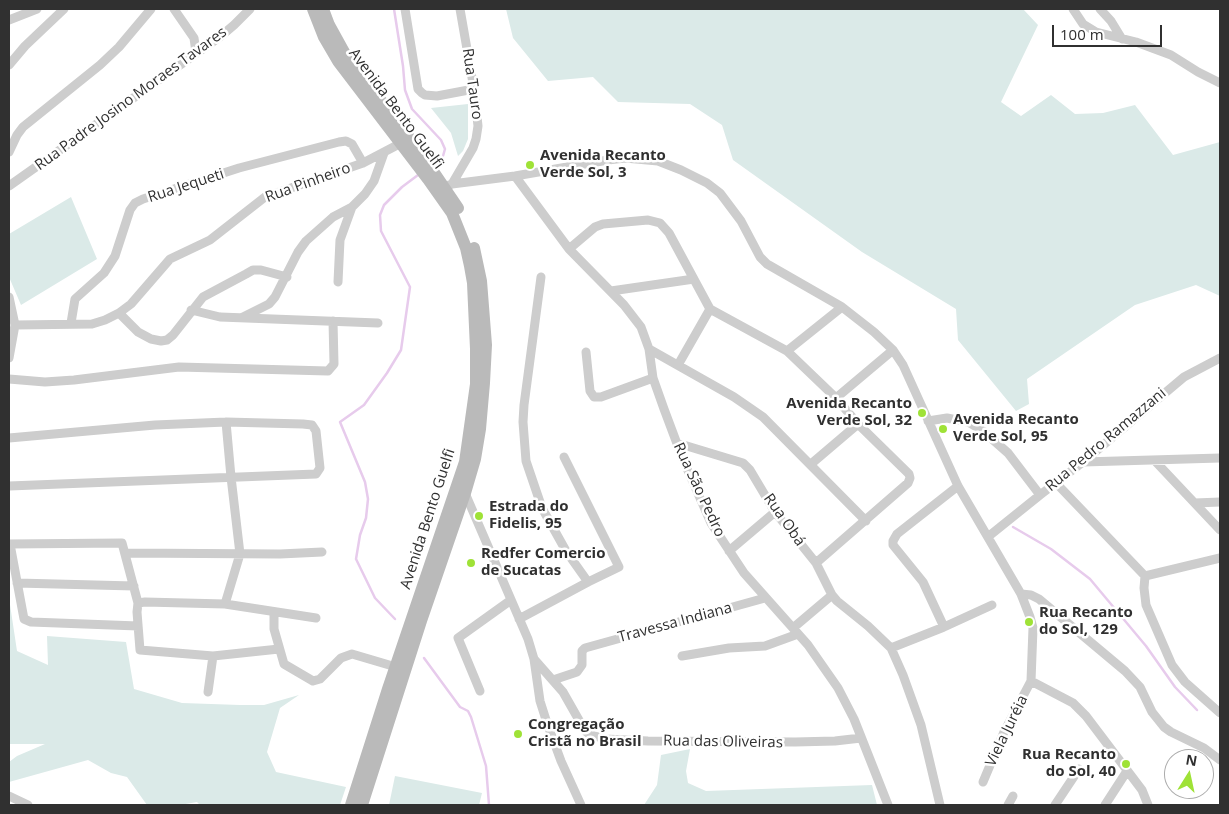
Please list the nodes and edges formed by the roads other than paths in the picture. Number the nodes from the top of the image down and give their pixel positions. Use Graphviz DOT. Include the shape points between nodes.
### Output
graph roads {
  1 [pos="37,9"];
  2 [pos="64,9"];
  3 [pos="151,9"];
  4 [pos="174,9"];
  5 [pos="250,9"];
  6 [pos="313,9"];
  7 [pos="323,9"];
  8 [pos="405,9"];
  9 [pos="460,9"];
  10 [pos="1073,9"];
  11 [pos="1100,9"];
  12 [pos="9,20"];
  13 [pos="1122,39"];
  14 [pos="196,52"];
  15 [pos="9,65"];
  16 [pos="1220,83"];
  17 [pos="474,89"];
  18 [pos="405,141"];
  19 [pos="9,152"];
  20 [pos="384,153"];
  21 [pos="363,163"];
  22 [pos="515,176"];
  23 [pos="9,186"];
  24 [pos="445,187"];
  25 [pos="352,206"];
  26 [pos="569,249"];
  27 [pos="286,277"];
  28 [pos="541,277"];
  29 [pos="694,279"];
  30 [pos="338,282"];
  31 [pos="611,291"];
  32 [pos="9,297"];
  33 [pos="842,307"];
  34 [pos="710,309"];
  35 [pos="191,310"];
  36 [pos="119,313"];
  37 [pos="243,317"];
  38 [pos="333,321"];
  39 [pos="71,323"];
  40 [pos="378,323"];
  41 [pos="15,324"];
  42 [pos="10,344"];
  43 [pos="648,350"];
  44 [pos="894,350"];
  45 [pos="787,351"];
  46 [pos="586,352"];
  47 [pos="9,358"];
  48 [pos="1220,358"];
  49 [pos="678,365"];
  50 [pos="653,378"];
  51 [pos="9,379"];
  52 [pos="836,398"];
  53 [pos="928,421"];
  54 [pos="226,422"];
  55 [pos="858,424"];
  56 [pos="9,438"];
  57 [pos="677,443"];
  58 [pos="564,457"];
  59 [pos="1220,458"];
  60 [pos="1155,460"];
  61 [pos="1083,462"];
  62 [pos="810,464"];
  63 [pos="231,477"];
  64 [pos="1056,483"];
  65 [pos="9,486"];
  66 [pos="958,486"];
  67 [pos="461,491"];
  68 [pos="1040,495"];
  69 [pos="1220,502"];
  70 [pos="1195,503"];
  71 [pos="775,512"];
  72 [pos="866,521"];
  73 [pos="1220,530"];
  74 [pos="989,536"];
  75 [pos="9,544"];
  76 [pos="729,551"];
  77 [pos="322,552"];
  78 [pos="125,553"];
  79 [pos="240,554"];
  80 [pos="1220,558"];
  81 [pos="816,563"];
  82 [pos="1145,576"];
  83 [pos="588,582"];
  84 [pos="17,583"];
  85 [pos="134,586"];
  86 [pos="832,594"];
  87 [pos="1021,594"];
  88 [pos="765,598"];
  89 [pos="511,600"];
  90 [pos="138,603"];
  91 [pos="225,604"];
  92 [pos="992,605"];
  93 [pos="274,612"];
  94 [pos="316,618"];
  95 [pos="520,620"];
  96 [pos="138,626"];
  97 [pos="944,627"];
  98 [pos="796,631"];
  99 [pos="408,646"];
  100 [pos="891,648"];
  101 [pos="279,649"];
  102 [pos="213,656"];
  103 [pos="682,656"];
  104 [pos="534,659"];
  105 [pos="396,668"];
  106 [pos="553,680"];
  107 [pos="1031,681"];
  108 [pos="480,691"];
  109 [pos="208,692"];
  110 [pos="1220,713"];
  111 [pos="861,738"];
  112 [pos="1220,760"];
  113 [pos="1079,769"];
  114 [pos="1127,771"];
  115 [pos="983,782"];
  116 [pos="9,796"];
  117 [pos="1012,796"];
  118 [pos="28,805"];
  119 [pos="351,805"];
  120 [pos="362,805"];
  121 [pos="581,805"];
  122 [pos="888,805"];
  123 [pos="940,805"];
  124 [pos="1008,805"];
  125 [pos="1056,805"];
  126 [pos="1105,805"];
  127 [pos="1148,805"];
  1 -- 12 [label="street"];
  2 -- 15 [label="street"];
  3 -- 19 [label="street" via="113,53 23,127"];
  4 -- 14 [label="street" via="194,38"];
  5 -- 14 [label="street, Rua Padre Josino Moraes Tavares" via="234,25"];
  6 -- 18 [label="main road, Avenida Bento Guelfi" via="334,55"];
  7 -- 18 [label="main road, Avenida Bento Guelfi" via="328,25 345,54"];
  8 -- 17 [label="street" via="418,89 425,95 437,96"];
  9 -- 17 [label="street, Rua Tauro"];
  10 -- 13 [label="street" via="1089,28"];
  11 -- 13 [label="street"];
  13 -- 16 [label="street" via="1171,55"];
  14 -- 23 [label="street, Rua Padre Josino Moraes Tavares"];
  17 -- 24 [label="street, Rua Tauro" via="476,138 473,148"];
  18 -- 20 [label="street, Rua Pinheiro"];
  18 -- 24 [label="main road, Avenida Bento Guelfi"];
  20 -- 21 [label="street, Rua Pinheiro"];
  20 -- 25 [label="street" via="374,182"];
  21 -- 36 [label="street, Rua Pinheiro" via="260,200 210,240 170,259 131,304"];
  21 -- 39 [label="street, Rua Jequeti" via="352,144 339,142 239,168 143,199 130,210 115,256 104,273 75,299"];
  22 -- 24 [label="street"];
  22 -- 26 [label="street, Rua São Pedro"];
  22 -- 33 [label="street" via="625,158 658,161 681,170 720,193 767,264"];
  24 -- 67 [label="main road, Avenida Bento Guelfi" via="473,283 476,384"];
  25 -- 27 [label="street" via="312,234 298,252"];
  25 -- 30 [label="street" via="340,240"];
  26 -- 29 [label="street" via="603,224 656,221 669,233"];
  26 -- 31 [label="street, Rua São Pedro"];
  27 -- 35 [label="street" via="253,270 203,297"];
  27 -- 37 [label="street" via="269,304"];
  28 -- 83 [label="street" via="524,405 526,461 542,508"];
  29 -- 31 [label="street"];
  29 -- 34 [label="street"];
  31 -- 43 [label="street, Rua São Pedro" via="641,327"];
  32 -- 41 [label="street"];
  33 -- 44 [label="street"];
  33 -- 45 [label="street"];
  34 -- 45 [label="street"];
  34 -- 49 [label="street"];
  35 -- 36 [label="street" via="173,335 160,341 138,332"];
  35 -- 37 [label="street" via="220,317"];
  36 -- 39 [label="street, Rua Pinheiro" via="92,324"];
  37 -- 38 [label="street"];
  38 -- 40 [label="street"];
  38 -- 51 [label="street" via="334,364 328,371 179,367 74,380"];
  39 -- 41 [label="street, Rua Pinheiro"];
  41 -- 42 [label="street"];
  42 -- 47 [label="street"];
  43 -- 49 [label="street"];
  43 -- 50 [label="street, Rua São Pedro"];
  44 -- 52 [label="street"];
  44 -- 53 [label="street"];
  45 -- 52 [label="street"];
  46 -- 50 [label="street" via="590,391 594,398"];
  48 -- 61 [label="street, Rua Pedro Ramazzani" via="1184,377"];
  49 -- 62 [label="street" via="763,417"];
  50 -- 57 [label="street, Rua São Pedro"];
  52 -- 55 [label="street"];
  53 -- 66 [label="street"];
  53 -- 68 [label="street, Rua Pedro Ramazzani" via="947,418 968,422 983,430 1008,453"];
  54 -- 56 [label="street"];
  54 -- 63 [label="street"];
  54 -- 63 [label="street" via="312,425 316,432 320,468 316,474"];
  55 -- 62 [label="street"];
  55 -- 72 [label="street" via="910,478"];
  57 -- 71 [label="street, Rua Obá" via="743,464"];
  57 -- 76 [label="street, Rua São Pedro" via="711,523"];
  58 -- 83 [label="street" via="619,567"];
  59 -- 60 [label="street"];
  60 -- 61 [label="street"];
  60 -- 70 [label="street"];
  61 -- 64 [label="street, Rua Pedro Ramazzani"];
  62 -- 72 [label="street"];
  63 -- 65 [label="street"];
  63 -- 79 [label="street"];
  64 -- 68 [label="street, Rua Pedro Ramazzani"];
  64 -- 82 [label="street"];
  66 -- 74 [label="street"];
  66 -- 97 [label="street" via="897,534 893,541 922,582"];
  67 -- 89 [label="street"];
  67 -- 99 [label="main road, Avenida Bento Guelfi"];
  68 -- 74 [label="street"];
  69 -- 70 [label="street"];
  70 -- 73 [label="street"];
  71 -- 76 [label="street"];
  71 -- 81 [label="street, Rua Obá"];
  72 -- 81 [label="street"];
  74 -- 87 [label="street"];
  75 -- 78 [label="street" via="122,543"];
  75 -- 84 [label="street"];
  76 -- 88 [label="street, Rua São Pedro"];
  77 -- 79 [label="street"];
  78 -- 79 [label="street"];
  78 -- 85 [label="street"];
  79 -- 91 [label="street"];
  80 -- 82 [label="street"];
  81 -- 86 [label="street, Rua Obá"];
  82 -- 110 [label="street" via="1146,605 1172,665 1185,682"];
  83 -- 95 [label="street"];
  84 -- 85 [label="street"];
  84 -- 96 [label="street" via="24,619 31,622"];
  85 -- 90 [label="street"];
  86 -- 98 [label="street"];
  86 -- 100 [label="street, Rua Obá"];
  87 -- 107 [label="street" via="1033,628"];
  87 -- 112 [label="street" via="1039,599 1125,671 1140,687 1152,712 1164,727"];
  88 -- 98 [label="street, Rua São Pedro"];
  88 -- 106 [label="street, Travessa Indiana" via="585,648 582,665 577,672"];
  89 -- 95 [label="street"];
  89 -- 108 [label="street" via="458,638"];
  90 -- 91 [label="street"];
  90 -- 96 [label="street"];
  91 -- 93 [label="street"];
  92 -- 97 [label="street"];
  93 -- 94 [label="street"];
  93 -- 101 [label="street"];
  95 -- 104 [label="street"];
  96 -- 102 [label="street" via="140,650"];
  97 -- 100 [label="street"];
  98 -- 103 [label="street" via="765,646"];
  98 -- 111 [label="street, Rua São Pedro" via="838,688"];
  99 -- 105 [label="main road, Avenida Bento Guelfi"];
  99 -- 120 [label="main road, Avenida Bento Guelfi"];
  100 -- 123 [label="street" via="921,725"];
  101 -- 102 [label="street"];
  101 -- 105 [label="street" via="284,664 313,681 320,679 341,658 352,654"];
  102 -- 109 [label="street"];
  104 -- 106 [label="street, Rua das Oliveiras"];
  104 -- 121 [label="street" via="547,723"];
  105 -- 119 [label="main road, Avenida Bento Guelfi"];
  106 -- 111 [label="street, Rua das Oliveiras" via="588,734 605,738 802,742"];
  107 -- 114 [label="street" via="1073,704 1086,716"];
  107 -- 115 [label="street, Viela Juréia"];
  111 -- 122 [label="street, Rua São Pedro"];
  113 -- 125 [label="street"];
  114 -- 126 [label="street"];
  114 -- 127 [label="street" via="1142,790"];
  116 -- 118 [label="street"];
  117 -- 124 [label="street"];
}
